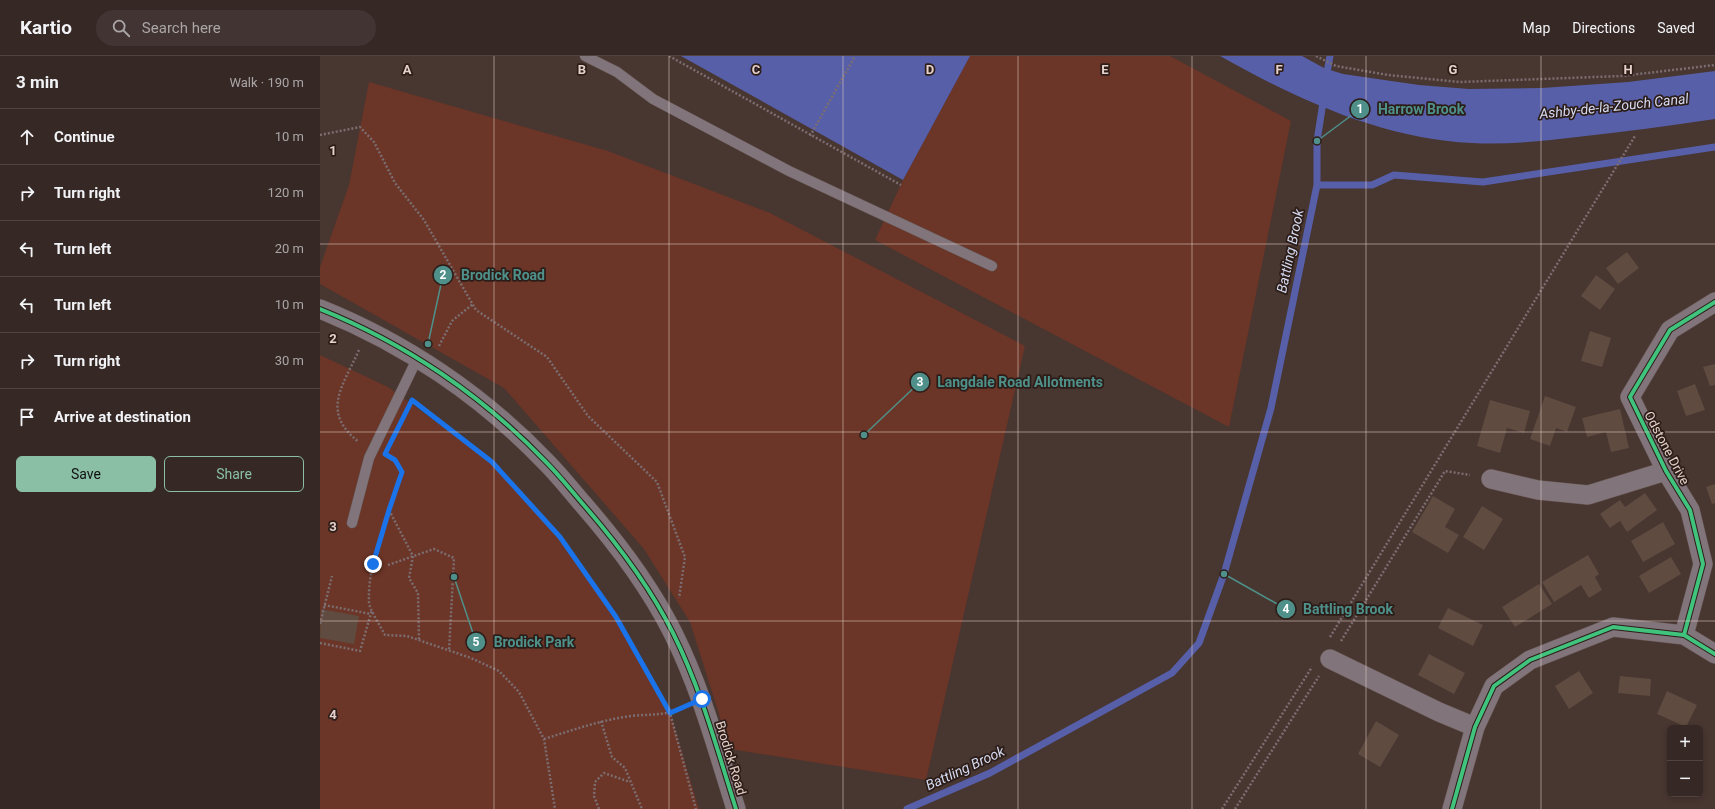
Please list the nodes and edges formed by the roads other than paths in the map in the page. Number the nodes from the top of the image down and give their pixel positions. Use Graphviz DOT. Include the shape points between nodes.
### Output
graph roads {
  1 [pos="586,56"];
  2 [pos="992,266"];
  3 [pos="1715,302"];
  4 [pos="320,309"];
  5 [pos="424,361"];
  6 [pos="1666,471"];
  7 [pos="1491,479"];
  8 [pos="352,523"];
  9 [pos="1684,635"];
  10 [pos="1715,654"];
  11 [pos="1323,655"];
  12 [pos="1475,727"];
  13 [pos="736,809"];
  14 [pos="1452,809"];
  1 -- 2 [label="lane" via="617,72 653,99 789,171"];
  3 -- 6 [label="street, Odstone Drive" via="1670,330 1630,397"];
  4 -- 5 [label="street, Brodick Road" via="348,320"];
  5 -- 8 [label="lane" via="369,458"];
  5 -- 13 [label="street, Brodick Road" via="482,403 546,461 618,544 655,598 674,634 702,699"];
  6 -- 7 [label="street" via="1588,495 1538,490"];
  6 -- 9 [label="street, Odstone Drive" via="1690,510 1703,564"];
  9 -- 10 [label="street"];
  9 -- 12 [label="street" via="1613,627 1530,660 1494,686"];
  11 -- 12 [label="street"];
  12 -- 14 [label="street"];
}
